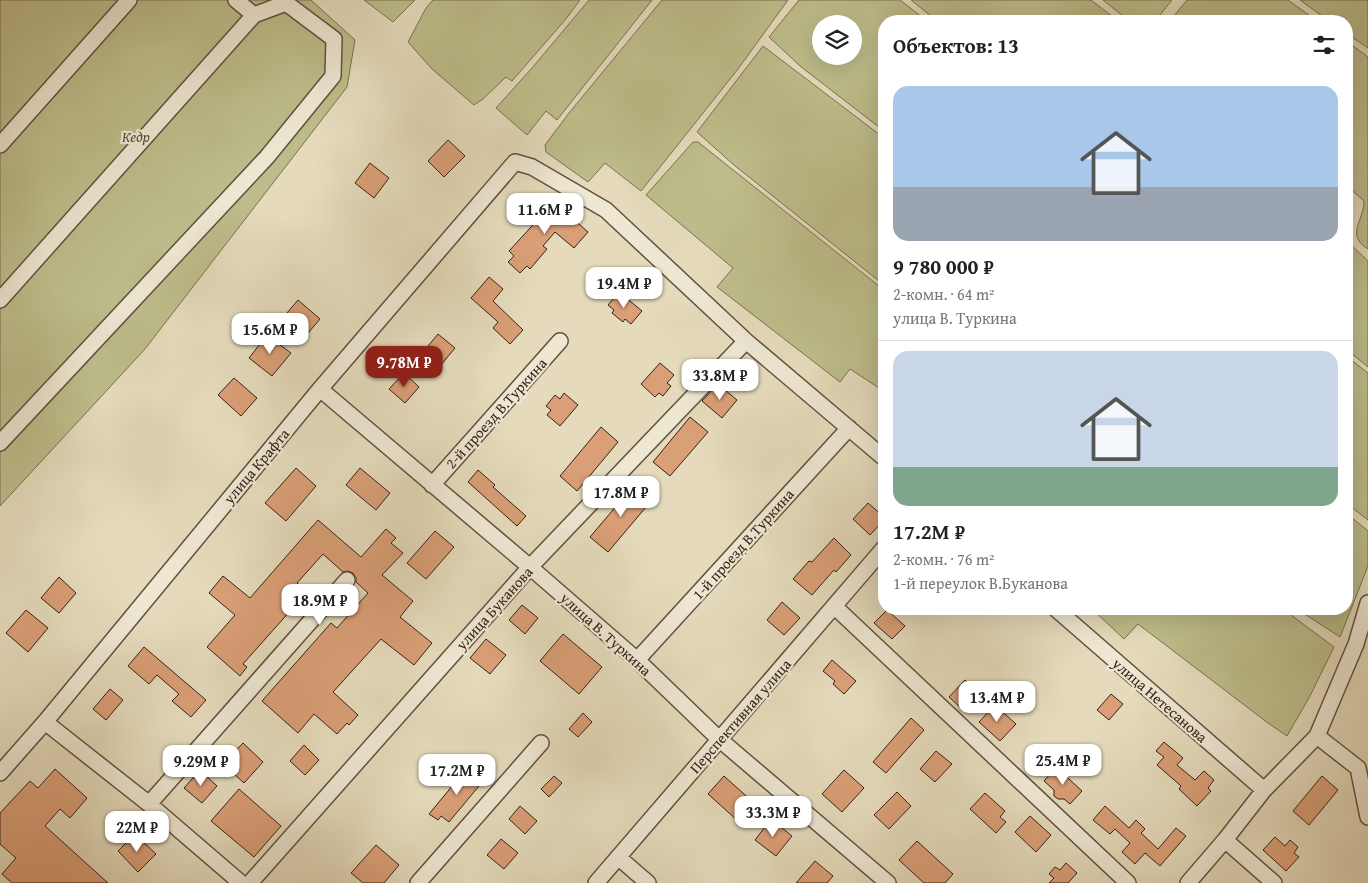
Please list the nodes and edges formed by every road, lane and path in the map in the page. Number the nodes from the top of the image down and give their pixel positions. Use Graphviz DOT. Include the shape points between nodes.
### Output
graph roads {
  1 [pos="129,0"];
  2 [pos="236,0"];
  3 [pos="254,15"];
  4 [pos="0,145"];
  5 [pos="0,300"];
  6 [pos="560,341"];
  7 [pos="746,341"];
  8 [pos="320,389"];
  9 [pos="849,428"];
  10 [pos="0,443"];
  11 [pos="878,453"];
  12 [pos="432,485"];
  13 [pos="878,555"];
  14 [pos="530,567"];
  15 [pos="347,580"];
  16 [pos="1368,603"];
  17 [pos="834,606"];
  18 [pos="1063,615"];
  19 [pos="637,660"];
  20 [pos="45,722"];
  21 [pos="1317,736"];
  22 [pos="719,739"];
  23 [pos="541,743"];
  24 [pos="0,773"];
  25 [pos="1264,790"];
  26 [pos="149,804"];
  27 [pos="1368,817"];
  28 [pos="1225,840"];
  29 [pos="618,857"];
  30 [pos="240,883"];
  31 [pos="250,883"];
  32 [pos="418,883"];
  33 [pos="596,883"];
  34 [pos="648,883"];
  35 [pos="888,883"];
  36 [pos="1128,883"];
  37 [pos="1188,883"];
  38 [pos="1274,883"];
  1 -- 4 [label="street"];
  2 -- 3 [label="street"];
  3 -- 5 [label="street"];
  3 -- 10 [label="street" via="286,3 334,39 333,76 267,157"];
  6 -- 12 [label="street, 2-й проезд В.Туркина"];
  7 -- 8 [label="street, улица Крафта" via="606,210 532,167 515,162"];
  7 -- 9 [label="street"];
  7 -- 14 [label="street, улица Буканова"];
  8 -- 12 [label="street, улица В. Туркина"];
  8 -- 20 [label="street, улица Крафта"];
  9 -- 11 [label="street"];
  9 -- 19 [label="street, 1-й проезд В.Туркина"];
  12 -- 14 [label="street, улица В. Туркина"];
  13 -- 17 [label="street, Перспективная улица"];
  14 -- 19 [label="street, улица В. Туркина"];
  14 -- 31 [label="street, улица Буканова"];
  15 -- 26 [label="street"];
  16 -- 21 [label="street" via="1356,644"];
  17 -- 22 [label="street, Перспективная улица"];
  17 -- 36 [label="street"];
  18 -- 25 [label="street, улица Нетесанова"];
  19 -- 22 [label="street, улица В. Туркина"];
  20 -- 24 [label="street, улица Крафта"];
  20 -- 26 [label="street"];
  21 -- 25 [label="street"];
  21 -- 27 [label="street" via="1358,768"];
  22 -- 29 [label="street, Перспективная улица"];
  22 -- 35 [label="street, улица В. Туркина"];
  23 -- 32 [label="street"];
  25 -- 28 [label="street"];
  26 -- 30 [label="street"];
  28 -- 37 [label="street"];
  28 -- 38 [label="street"];
  29 -- 33 [label="street, Перспективная улица"];
  29 -- 34 [label="street"];
}
